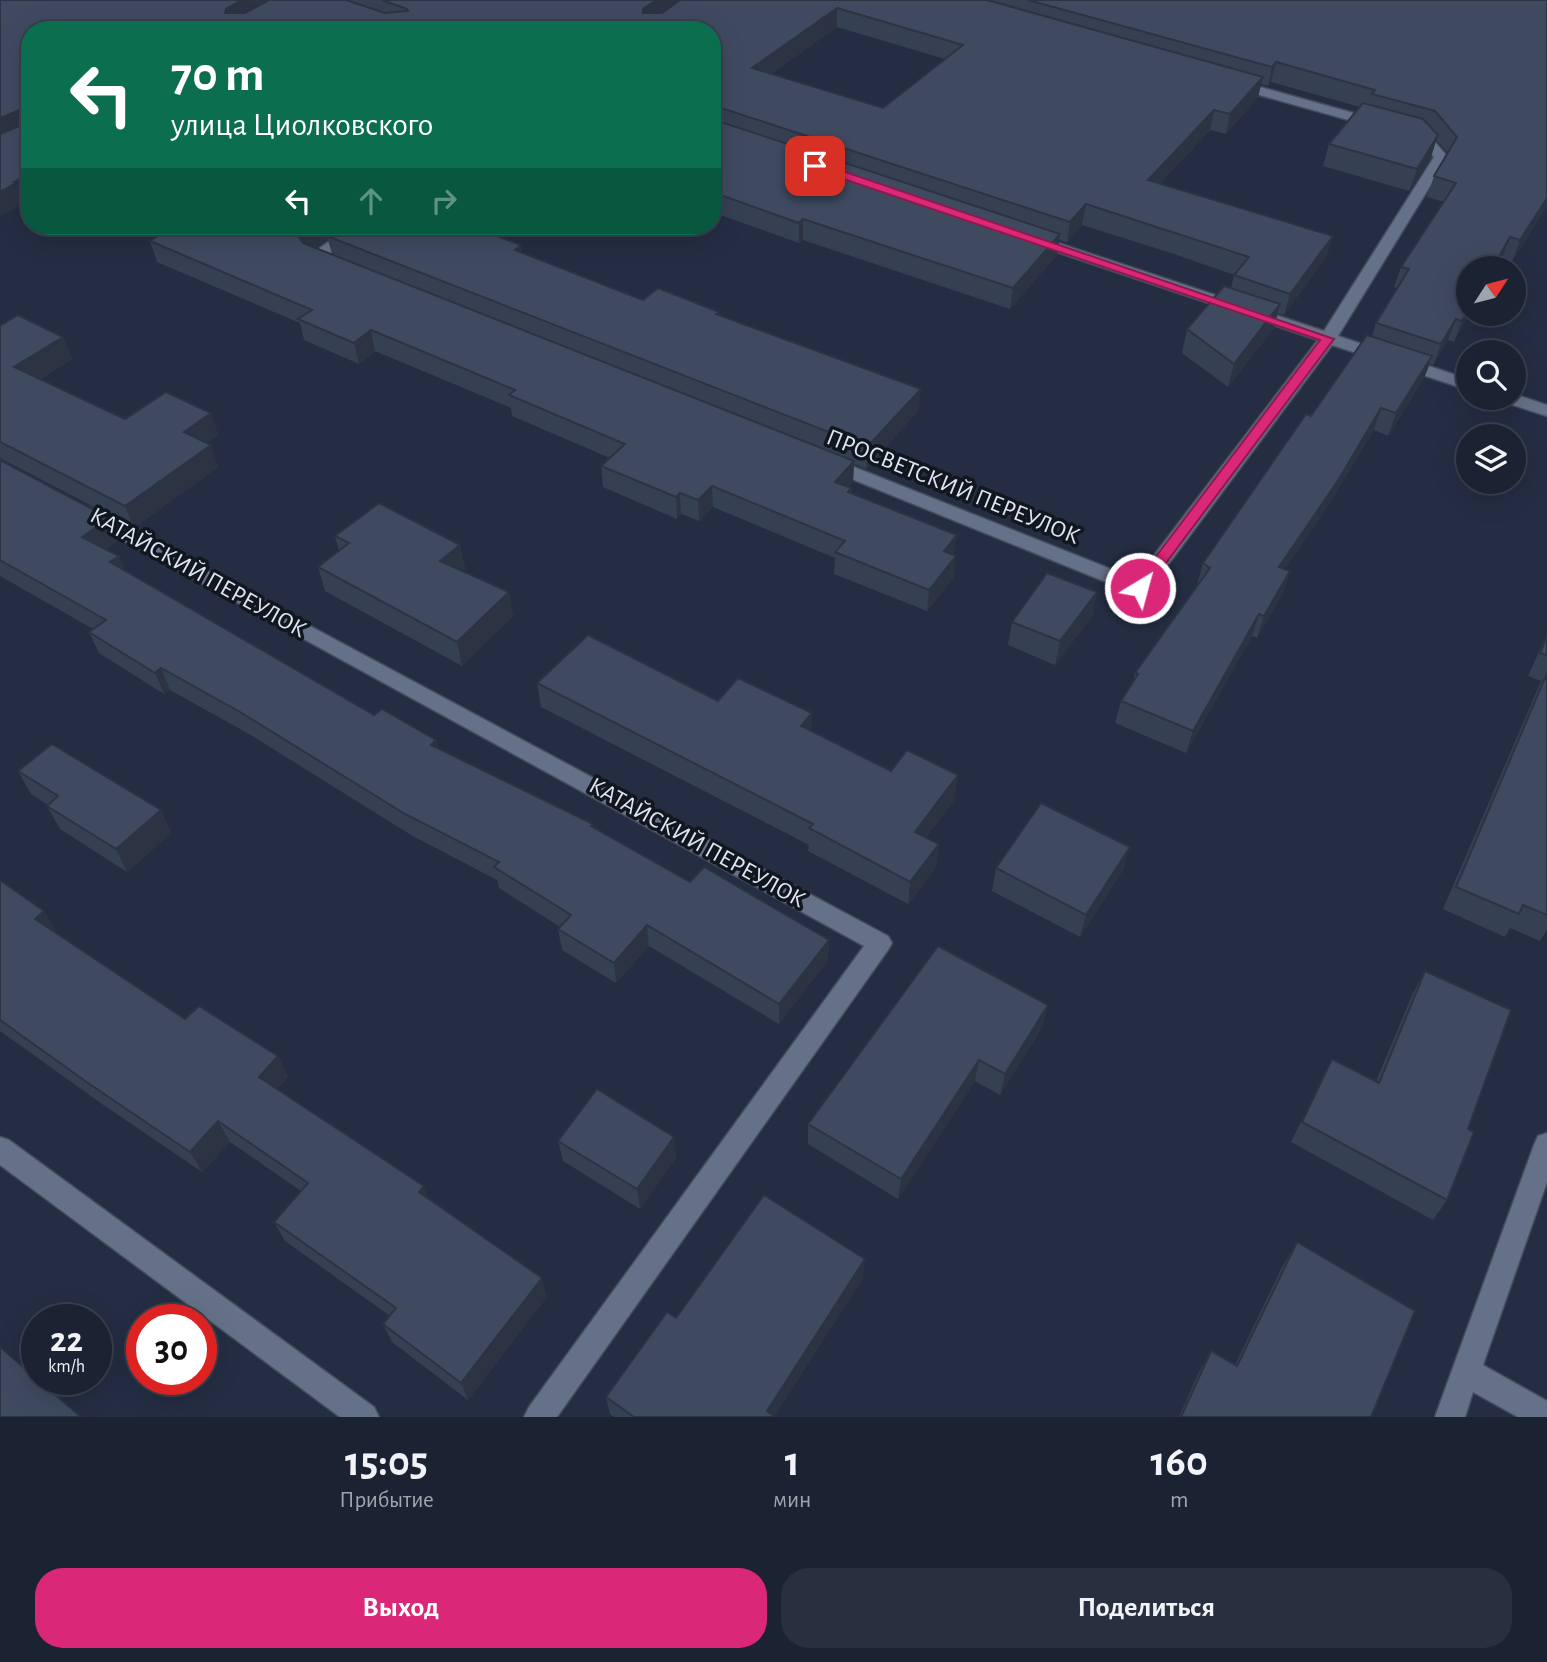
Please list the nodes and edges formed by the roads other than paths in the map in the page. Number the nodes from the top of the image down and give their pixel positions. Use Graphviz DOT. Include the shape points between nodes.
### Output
graph roads {
  1 [pos="1211,77"];
  2 [pos="1013,233"];
  3 [pos="349,235"];
  4 [pos="341,268"];
  5 [pos="1328,339"];
  6 [pos="1456,381"];
  7 [pos="1526,404"];
  8 [pos="1547,411"];
  9 [pos="818,459"];
  10 [pos="73,505"];
  11 [pos="1547,1145"];
  12 [pos="0,1149"];
  13 [pos="1466,1372"];
  14 [pos="364,1417"];
  15 [pos="539,1417"];
  16 [pos="1450,1417"];
  17 [pos="1547,1417"];
  1 -- 5 [label="street" via="1422,136 1441,157"];
  2 -- 5 [label="street"];
  3 -- 4 [label="street" via="315,258"];
  5 -- 6 [label="street"];
  5 -- 9 [label="street, ПРОСВЕТСКИЙ ПЕРЕУЛОК" via="1140,588"];
  7 -- 8 [label="street"];
  10 -- 15 [label="street, КАТАЙСКИЙ ПЕРЕУЛОК" via="880,943"];
  11 -- 13 [label="street"];
  12 -- 14 [label="street"];
  13 -- 16 [label="street"];
  13 -- 17 [label="street"];
}
